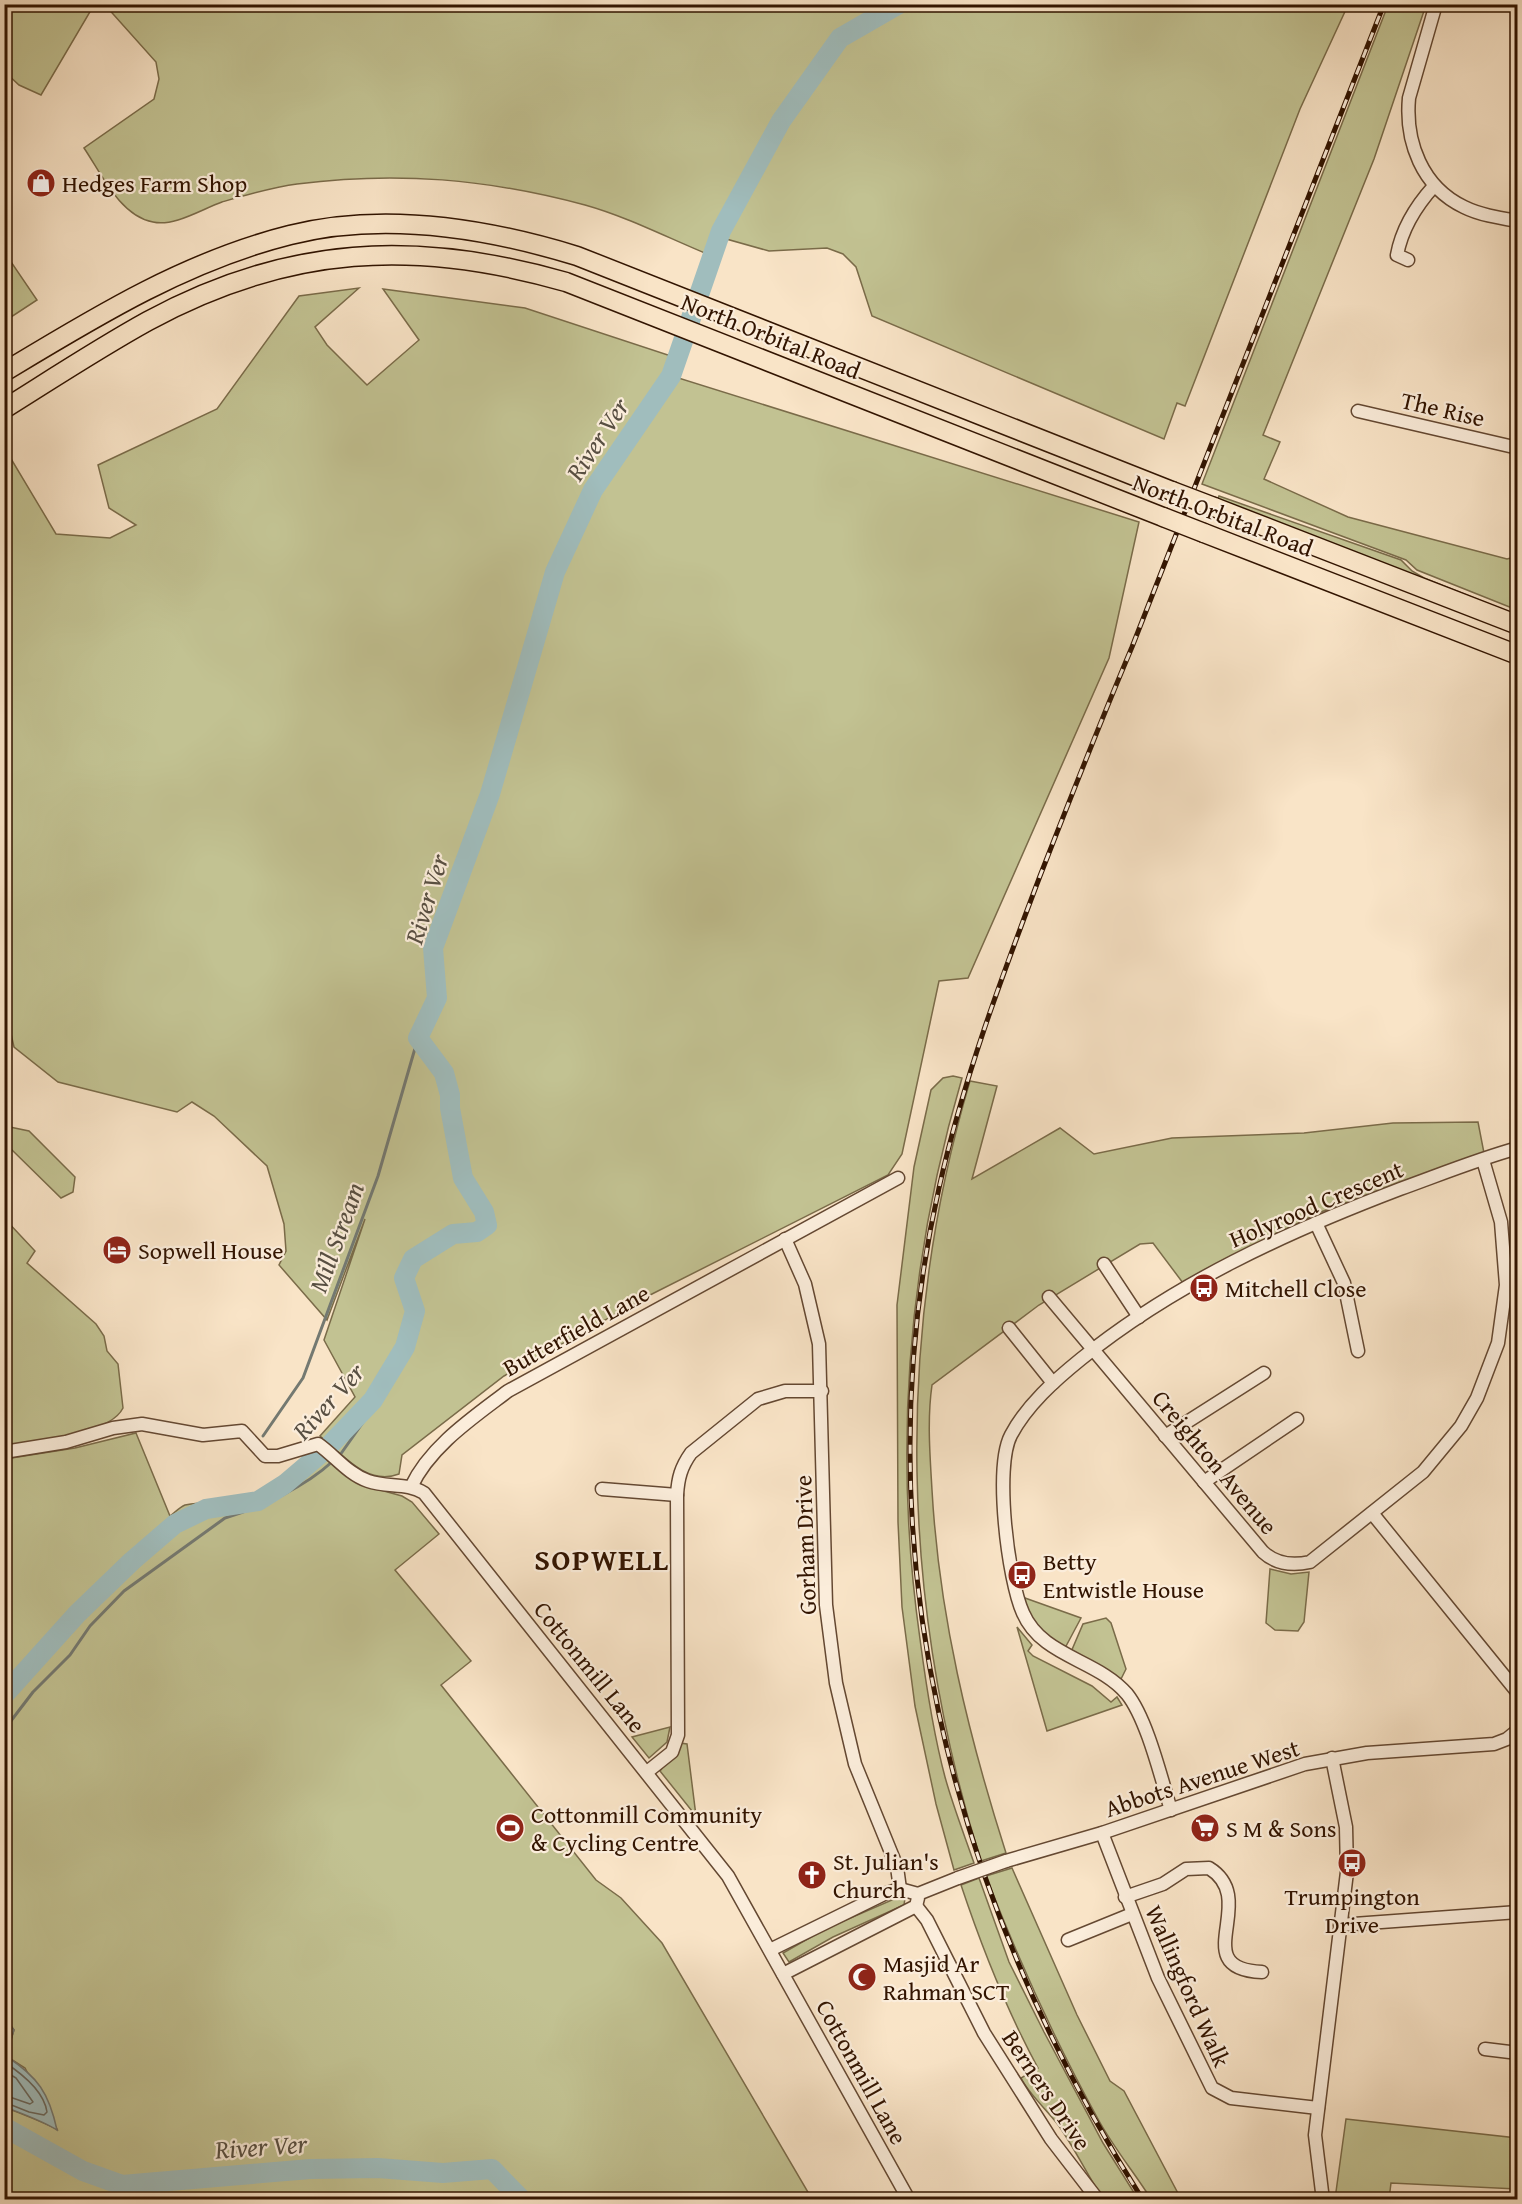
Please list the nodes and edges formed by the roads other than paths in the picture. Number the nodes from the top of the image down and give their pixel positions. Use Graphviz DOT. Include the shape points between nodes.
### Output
graph roads {
  1 [pos="1436,4"];
  2 [pos="1434,186"];
  3 [pos="1518,222"];
  4 [pos="1397,258"];
  5 [pos="4,372"];
  6 [pos="4,409"];
  7 [pos="1358,411"];
  8 [pos="1518,448"];
  9 [pos="1518,625"];
  10 [pos="1518,655"];
  11 [pos="1518,1148"];
  12 [pos="1483,1160"];
  13 [pos="898,1178"];
  14 [pos="1316,1223"];
  15 [pos="785,1239"];
  16 [pos="1104,1264"];
  17 [pos="1049,1297"];
  18 [pos="1139,1317"];
  19 [pos="1009,1328"];
  20 [pos="1093,1350"];
  21 [pos="1358,1351"];
  22 [pos="1264,1373"];
  23 [pos="1053,1383"];
  24 [pos="822,1391"];
  25 [pos="1297,1419"];
  26 [pos="1165,1436"];
  27 [pos="4,1452"];
  28 [pos="1204,1482"];
  29 [pos="411,1487"];
  30 [pos="602,1489"];
  31 [pos="677,1495"];
  32 [pos="1372,1513"];
  33 [pos="1518,1693"];
  34 [pos="1518,1730"];
  35 [pos="1332,1758"];
  36 [pos="647,1772"];
  37 [pos="1171,1810"];
  38 [pos="1102,1833"];
  39 [pos="900,1889"];
  40 [pos="1125,1897"];
  41 [pos="917,1900"];
  42 [pos="1518,1912"];
  43 [pos="1132,1914"];
  44 [pos="1340,1925"];
  45 [pos="1068,1940"];
  46 [pos="770,1950"];
  47 [pos="1262,1972"];
  48 [pos="783,1974"];
  49 [pos="1485,2049"];
  50 [pos="1518,2053"];
  51 [pos="1318,2108"];
  52 [pos="909,2199"];
  53 [pos="1098,2199"];
  54 [pos="1323,2199"];
  1 -- 2 [label="street" via="1407,113 1416,156"];
  2 -- 3 [label="street" via="1464,208"];
  2 -- 4 [label="street" via="1420,201 1401,234"];
  5 -- 9 [label="highway, North Orbital Road, bridge" via="138,294 193,267 290,235 324,229 424,225 494,234 577,256"];
  6 -- 10 [label="highway, North Orbital Road, bridge" via="113,341 187,302 261,274 348,257 441,255 566,282"];
  7 -- 8 [label="street, The Rise"];
  11 -- 12 [label="street, Holyrood Crescent"];
  12 -- 14 [label="street, Holyrood Crescent"];
  12 -- 32 [label="street, Creighton Avenue" via="1501,1222 1505,1257 1506,1284 1498,1343 1477,1398 1461,1426 1423,1472"];
  13 -- 15 [label="street, Butterfield Lane"];
  14 -- 18 [label="street, Holyrood Crescent" via="1199,1279"];
  14 -- 21 [label="street" via="1344,1283"];
  15 -- 24 [label="street, Gorham Drive" via="813,1314"];
  15 -- 29 [label="street, Butterfield Lane" via="508,1391 464,1425 418,1473"];
  16 -- 18 [label="street"];
  17 -- 20 [label="street, Creighton Avenue"];
  18 -- 20 [label="street, Holyrood Crescent"];
  19 -- 23 [label="street"];
  20 -- 23 [label="street, Holyrood Crescent"];
  20 -- 26 [label="street, Creighton Avenue"];
  22 -- 26 [label="street"];
  23 -- 37 [label="street, Holyrood Crescent" via="1019,1422 1005,1454 1002,1478 1014,1587 1036,1634 1055,1649 1111,1678 1133,1703"];
  24 -- 31 [label="street" via="785,1391 758,1399 691,1453 678,1475"];
  24 -- 39 [label="street, Gorham Drive" via="826,1605 836,1683 855,1764 899,1872"];
  25 -- 28 [label="street"];
  26 -- 28 [label="street, Creighton Avenue"];
  27 -- 29 [label="street" via="142,1424 203,1435 242,1431 266,1456 278,1456 314,1443 365,1480"];
  28 -- 32 [label="street, Creighton Avenue" via="1269,1558 1290,1564 1319,1557"];
  29 -- 36 [label="street, Cottonmill Lane" via="424,1493"];
  30 -- 31 [label="street"];
  31 -- 36 [label="street" via="678,1735 672,1752"];
  32 -- 33 [label="street"];
  34 -- 35 [label="street, Abbots Avenue West" via="1494,1744"];
  35 -- 37 [label="street, Abbots Avenue West"];
  35 -- 44 [label="street" via="1346,1827 1347,1872"];
  36 -- 46 [label="street, Cottonmill Lane" via="728,1876"];
  37 -- 38 [label="street, Abbots Avenue West"];
  38 -- 40 [label="street, Wallingford Walk"];
  38 -- 41 [label="street, Abbots Avenue West, bridge" via="958,1878"];
  39 -- 41 [label="street"];
  39 -- 46 [label="street"];
  40 -- 43 [label="street, Wallingford Walk"];
  40 -- 47 [label="street" via="1163,1884 1186,1869 1209,1868 1228,1890 1228,1960 1238,1969"];
  41 -- 48 [label="street, Abbots Avenue West"];
  41 -- 53 [label="street, Berners Drive" via="984,2033 1051,2139"];
  42 -- 44 [label="street"];
  43 -- 45 [label="street"];
  43 -- 51 [label="street, Wallingford Walk" via="1158,1978 1212,2088 1231,2098"];
  44 -- 51 [label="street"];
  46 -- 48 [label="street, Cottonmill Lane"];
  48 -- 52 [label="street, Cottonmill Lane"];
  49 -- 50 [label="street"];
  51 -- 54 [label="street" via="1315,2148"];
}
